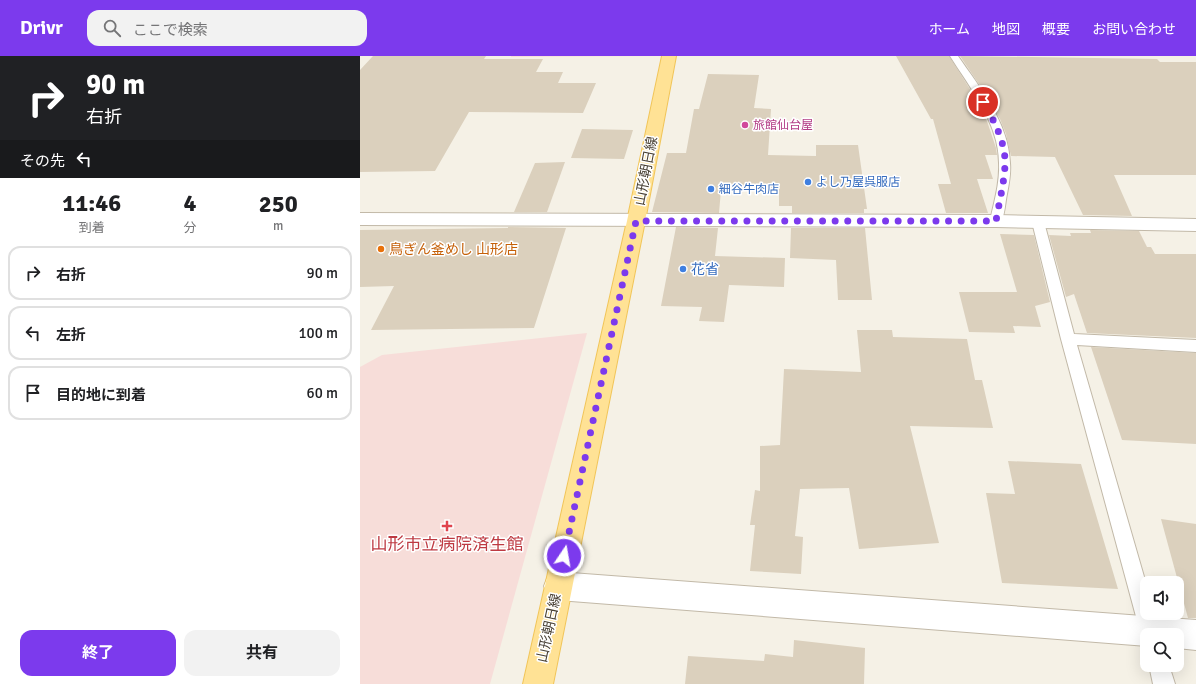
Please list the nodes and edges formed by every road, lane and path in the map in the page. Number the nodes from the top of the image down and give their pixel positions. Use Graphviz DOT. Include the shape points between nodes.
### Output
graph roads {
  1 [pos="669,56"];
  2 [pos="954,56"];
  3 [pos="360,219"];
  4 [pos="636,221"];
  5 [pos="996,221"];
  6 [pos="1038,222"];
  7 [pos="1196,225"];
  8 [pos="1068,339"];
  9 [pos="1196,346"];
  10 [pos="558,586"];
  11 [pos="1150,628"];
  12 [pos="1140,632"];
  13 [pos="1184,634"];
  14 [pos="1196,635"];
  15 [pos="1161,672"];
  16 [pos="538,684"];
  17 [pos="1164,684"];
  1 -- 4 [label="main road, 山形朝日線"];
  2 -- 5 [label="lane" via="990,113 1003,145 1005,165"];
  3 -- 4 [label="street"];
  4 -- 5 [label="street"];
  4 -- 10 [label="main road, 山形朝日線"];
  5 -- 6 [label="street"];
  6 -- 7 [label="street"];
  6 -- 8 [label="lane"];
  8 -- 9 [label="lane"];
  8 -- 11 [label="lane"];
  10 -- 12 [label="street"];
  10 -- 16 [label="main road, 山形朝日線"];
  13 -- 14 [label="street"];
  15 -- 17 [label="lane"];
}
